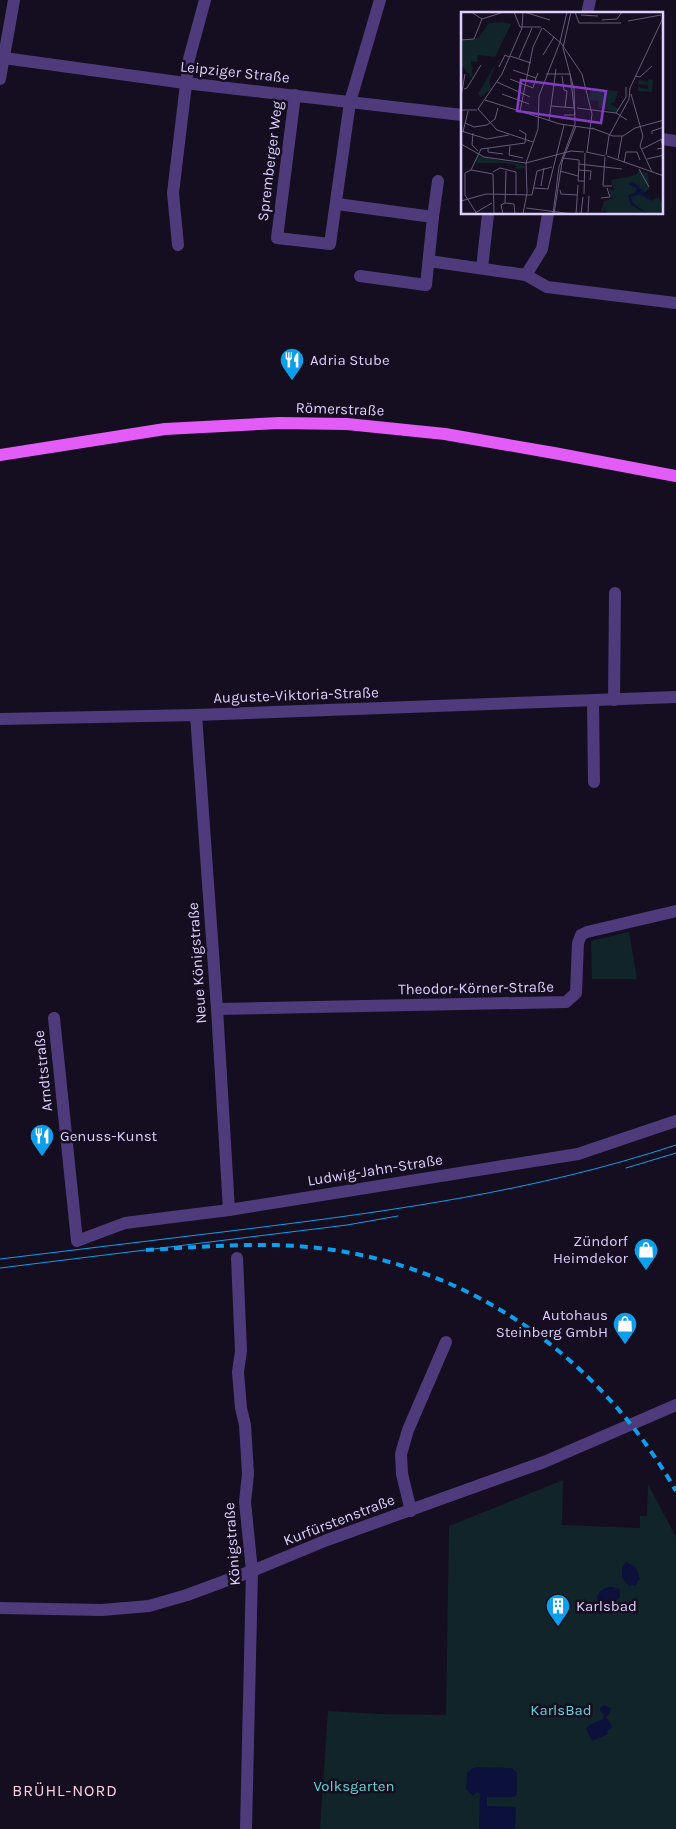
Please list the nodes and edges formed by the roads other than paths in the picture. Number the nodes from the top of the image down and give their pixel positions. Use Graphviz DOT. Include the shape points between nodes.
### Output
graph roads {
  1 [pos="14,0"];
  2 [pos="205,0"];
  3 [pos="380,0"];
  4 [pos="4,58"];
  5 [pos="0,80"];
  6 [pos="185,83"];
  7 [pos="295,95"];
  8 [pos="350,102"];
  9 [pos="461,115"];
  10 [pos="438,181"];
  11 [pos="336,204"];
  12 [pos="488,215"];
  13 [pos="548,215"];
  14 [pos="433,217"];
  15 [pos="178,245"];
  16 [pos="429,261"];
  17 [pos="482,268"];
  18 [pos="526,275"];
  19 [pos="360,276"];
  20 [pos="676,303"];
  21 [pos="0,455"];
  22 [pos="676,476"];
  23 [pos="615,593"];
  24 [pos="676,698"];
  25 [pos="594,700"];
  26 [pos="614,700"];
  27 [pos="196,714"];
  28 [pos="0,719"];
  29 [pos="594,782"];
  30 [pos="676,910"];
  31 [pos="217,1009"];
  32 [pos="54,1018"];
  33 [pos="676,1121"];
  34 [pos="229,1210"];
  35 [pos="77,1241"];
  36 [pos="237,1258"];
  37 [pos="446,1342"];
  38 [pos="676,1405"];
  39 [pos="411,1511"];
  40 [pos="252,1571"];
  41 [pos="0,1608"];
  42 [pos="246,1829"];
  1 -- 4 [label="street"];
  2 -- 6 [label="street"];
  3 -- 8 [label="street"];
  4 -- 5 [label="street"];
  4 -- 6 [label="street, Leipziger Straße"];
  6 -- 7 [label="street, Leipziger Straße"];
  6 -- 15 [label="street" via="173,193"];
  7 -- 8 [label="street, Leipziger Straße"];
  7 -- 11 [label="street, Spremberger Weg" via="277,238 330,244"];
  8 -- 9 [label="street, Leipziger Straße"];
  8 -- 11 [label="street"];
  10 -- 14 [label="street"];
  11 -- 14 [label="street"];
  12 -- 17 [label="street"];
  13 -- 18 [label="street" via="542,249"];
  14 -- 16 [label="street"];
  16 -- 17 [label="street"];
  16 -- 19 [label="street" via="426,285"];
  17 -- 18 [label="street"];
  18 -- 20 [label="street" via="547,287"];
  21 -- 22 [label="main road, Römerstraße" via="165,429 347,424 444,434"];
  23 -- 26 [label="street"];
  24 -- 26 [label="street, Auguste-Viktoria-Straße"];
  25 -- 26 [label="street, Auguste-Viktoria-Straße"];
  25 -- 27 [label="street, Auguste-Viktoria-Straße"];
  25 -- 29 [label="street"];
  27 -- 28 [label="street, Auguste-Viktoria-Straße"];
  27 -- 31 [label="street, Neue Königstraße"];
  30 -- 31 [label="street, Theodor-Körner-Straße" via="581,936 576,993 566,1002"];
  31 -- 34 [label="street, Neue Königstraße"];
  32 -- 35 [label="street, Arndtstraße"];
  33 -- 34 [label="street, Ludwig-Jahn-Straße" via="578,1154"];
  34 -- 35 [label="street, Ludwig-Jahn-Straße" via="125,1223"];
  36 -- 40 [label="street, Königstraße" via="241,1351 238,1372 248,1474 244,1502"];
  37 -- 39 [label="street" via="400,1454"];
  38 -- 39 [label="street, Kurfürstenstraße" via="544,1462"];
  39 -- 40 [label="street, Kurfürstenstraße" via="327,1540"];
  40 -- 41 [label="street, Kurfürstenstraße" via="149,1606 102,1610"];
  40 -- 42 [label="street, Königstraße"];
}
